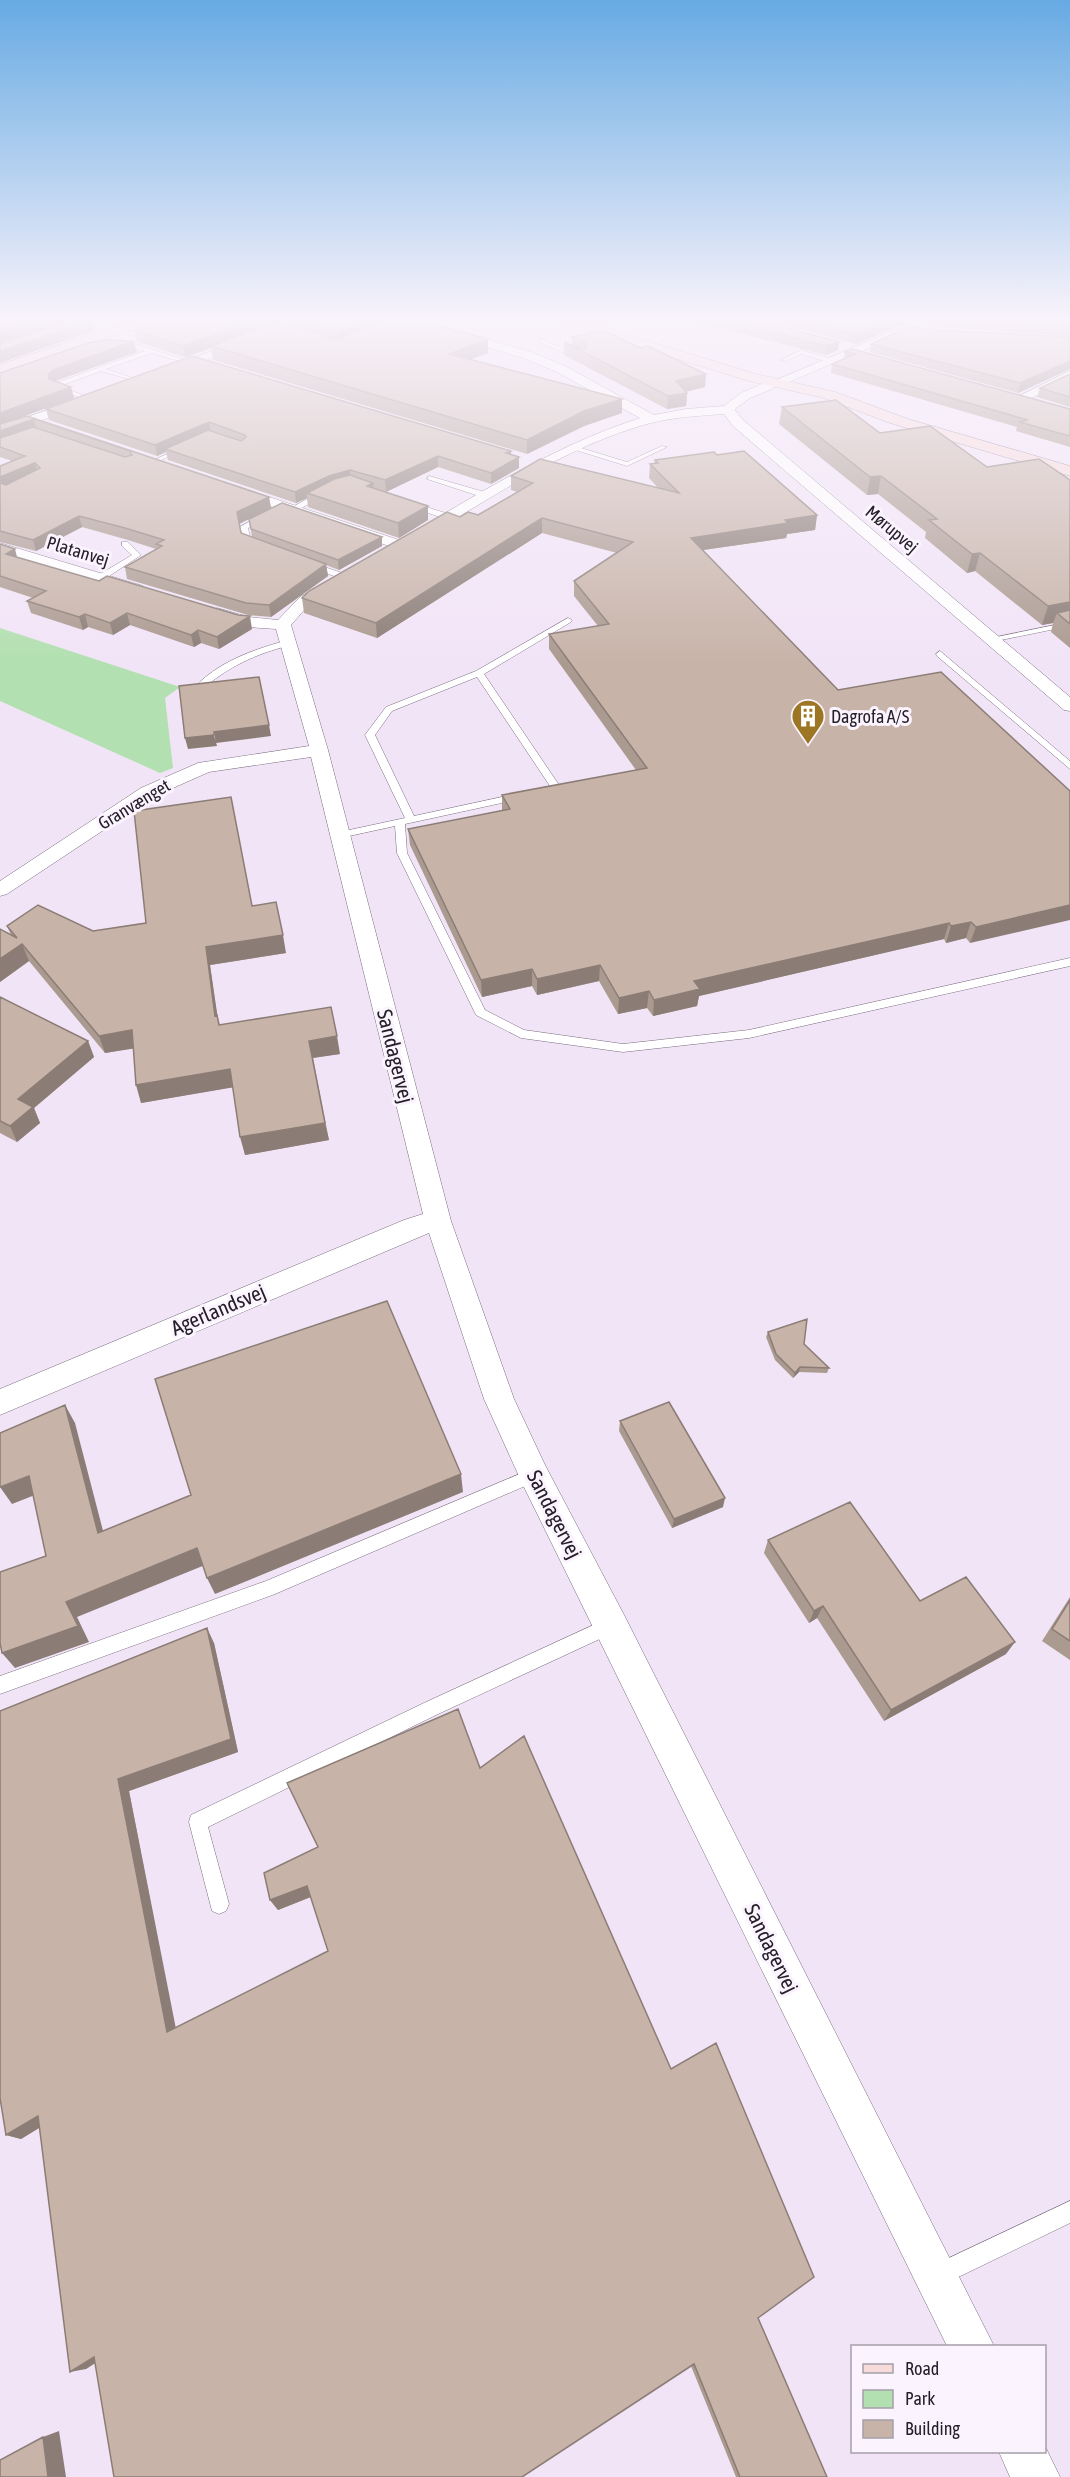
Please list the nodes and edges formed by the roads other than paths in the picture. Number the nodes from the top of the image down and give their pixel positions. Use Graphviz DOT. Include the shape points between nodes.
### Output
graph roads {
  1 [pos="604,433"];
  2 [pos="749,433"];
  3 [pos="938,433"];
  4 [pos="191,446"];
  5 [pos="572,447"];
  6 [pos="664,447"];
  7 [pos="134,455"];
  8 [pos="516,458"];
  9 [pos="153,462"];
  10 [pos="539,464"];
  11 [pos="174,469"];
  12 [pos="1070,471"];
  13 [pos="429,478"];
  14 [pos="225,486"];
  15 [pos="333,490"];
  16 [pos="485,495"];
  17 [pos="406,503"];
  18 [pos="289,508"];
  19 [pos="449,517"];
  20 [pos="125,544"];
  21 [pos="400,545"];
  22 [pos="0,548"];
  23 [pos="270,549"];
  24 [pos="382,556"];
  25 [pos="302,561"];
  26 [pos="349,575"];
  27 [pos="99,578"];
  28 [pos="155,595"];
  29 [pos="206,610"];
  30 [pos="568,620"];
  31 [pos="1070,624"];
  32 [pos="286,634"];
  33 [pos="991,639"];
  34 [pos="940,654"];
  35 [pos="479,673"];
  36 [pos="196,690"];
  37 [pos="1070,706"];
  38 [pos="319,750"];
  39 [pos="1070,766"];
  40 [pos="406,821"];
  41 [pos="340,835"];
  42 [pos="0,891"];
  43 [pos="1070,962"];
  44 [pos="438,1221"];
  45 [pos="0,1402"];
  46 [pos="534,1475"];
  47 [pos="611,1625"];
  48 [pos="0,1685"];
  49 [pos="219,1904"];
  50 [pos="1070,2212"];
  51 [pos="936,2276"];
  52 [pos="970,2345"];
  53 [pos="1024,2453"];
  54 [pos="1036,2477"];
  1 -- 5 [label="street"];
  2 -- 33 [label="street, Mørupvej"];
  3 -- 12 [label="main road"];
  4 -- 9 [label="lane"];
  5 -- 6 [label="lane" via="627,464"];
  5 -- 10 [label="street"];
  7 -- 9 [label="street"];
  8 -- 10 [label="street"];
  9 -- 11 [label="street"];
  10 -- 16 [label="street"];
  13 -- 16 [label="lane"];
  14 -- 18 [label="street"];
  15 -- 18 [label="lane"];
  16 -- 19 [label="street"];
  17 -- 19 [label="lane"];
  18 -- 21 [label="street"];
  18 -- 23 [label="lane" via="244,527 248,542"];
  19 -- 21 [label="street"];
  20 -- 27 [label="lane" via="137,555"];
  21 -- 24 [label="street"];
  22 -- 27 [label="street, Platanvej"];
  25 -- 26 [label="lane"];
  26 -- 32 [label="street" via="290,613"];
  27 -- 28 [label="street, Platanvej"];
  29 -- 32 [label="street"];
  30 -- 35 [label="lane"];
  31 -- 33 [label="lane"];
  32 -- 36 [label="lane" via="217,670"];
  32 -- 38 [label="street, Sandagervej"];
  33 -- 37 [label="street, Mørupvej"];
  34 -- 39 [label="lane"];
  35 -- 40 [label="lane" via="389,709 370,735"];
  35 -- 40 [label="lane" via="556,788"];
  38 -- 41 [label="street, Sandagervej"];
  38 -- 42 [label="street, Granvænget" via="205,767 171,781 148,792"];
  40 -- 41 [label="lane"];
  40 -- 43 [label="lane" via="402,853 480,1012 521,1034 623,1048 748,1034"];
  41 -- 44 [label="street, Sandagervej"];
  44 -- 45 [label="street, Agerlandsvej" via="413,1227"];
  44 -- 46 [label="street, Sandagervej" via="499,1399"];
  46 -- 47 [label="street, Sandagervej"];
  46 -- 48 [label="lane" via="268,1588"];
  47 -- 49 [label="lane" via="198,1822"];
  47 -- 51 [label="street, Sandagervej"];
  50 -- 51 [label="lane"];
  51 -- 52 [label="street, Sandagervej"];
  53 -- 54 [label="street"];
}
